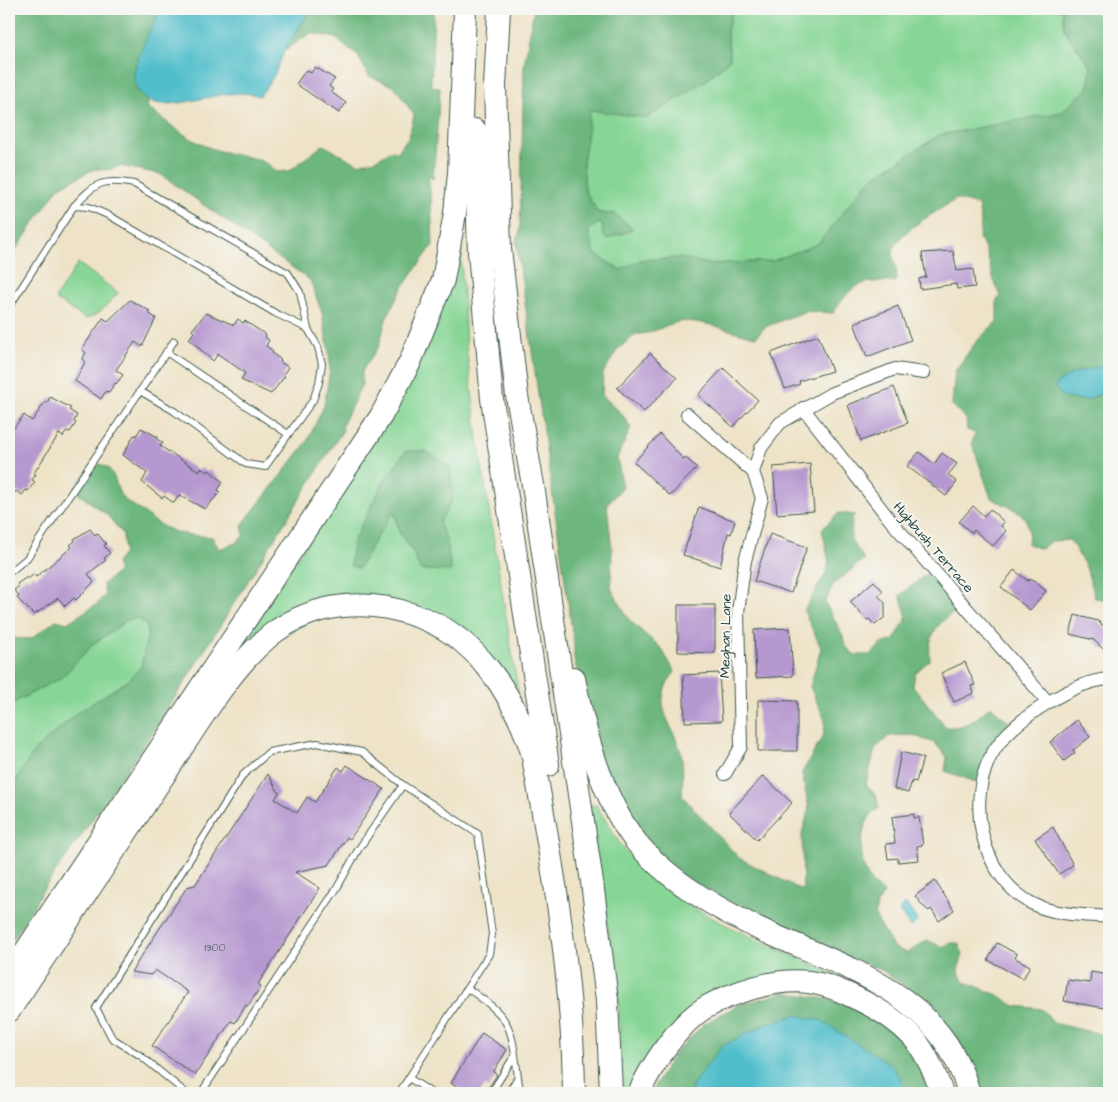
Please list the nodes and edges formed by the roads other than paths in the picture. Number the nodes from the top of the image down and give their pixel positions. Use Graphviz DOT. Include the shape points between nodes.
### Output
graph roads {
  1 [pos="465,9"];
  2 [pos="473,9"];
  3 [pos="499,9"];
  4 [pos="74,206"];
  5 [pos="9,307"];
  6 [pos="308,329"];
  7 [pos="174,341"];
  8 [pos="166,352"];
  9 [pos="924,373"];
  10 [pos="140,391"];
  11 [pos="803,408"];
  12 [pos="687,414"];
  13 [pos="288,434"];
  14 [pos="753,472"];
  15 [pos="533,485"];
  16 [pos="9,573"];
  17 [pos="1109,679"];
  18 [pos="1048,702"];
  19 [pos="725,774"];
  20 [pos="403,785"];
  21 [pos="1109,918"];
  22 [pos="9,976"];
  23 [pos="467,988"];
  24 [pos="9,1012"];
  25 [pos="515,1056"];
  26 [pos="518,1077"];
  27 [pos="409,1078"];
  28 [pos="186,1093"];
  29 [pos="201,1093"];
  30 [pos="399,1093"];
  31 [pos="432,1093"];
  32 [pos="491,1093"];
  33 [pos="508,1093"];
  34 [pos="520,1093"];
  35 [pos="574,1093"];
  36 [pos="588,1093"];
  37 [pos="611,1093"];
  38 [pos="639,1093"];
  39 [pos="942,1093"];
  40 [pos="969,1093"];
  1 -- 22 [label="highway" via="462,123 455,213 443,280 410,362 381,416"];
  2 -- 36 [label="highway" via="476,198 492,399 565,866"];
  3 -- 15 [label="highway" via="495,86 500,249 517,396"];
  4 -- 5 [label="lane"];
  4 -- 6 [label="lane" via="89,207 110,216"];
  4 -- 6 [label="lane" via="98,185 112,180 134,184 288,274 300,292"];
  6 -- 13 [label="lane" via="318,347 322,364 319,383 313,400"];
  7 -- 8 [label="lane"];
  8 -- 10 [label="lane"];
  8 -- 13 [label="lane"];
  9 -- 11 [label="street" via="895,370 832,393"];
  10 -- 13 [label="lane" via="174,411 246,464 265,467"];
  10 -- 16 [label="lane" via="26,558"];
  11 -- 14 [label="street" via="780,423 761,448"];
  11 -- 18 [label="street, Highbush Terrace" via="890,520"];
  12 -- 14 [label="street"];
  14 -- 19 [label="street, Meghan Lane" via="762,498 745,561 738,612 740,747"];
  15 -- 37 [label="highway" via="592,882 607,1000"];
  15 -- 40 [label="highway" via="563,608 578,696 591,746 609,794 636,842 693,891 743,920 861,972 900,996 932,1023 944,1038"];
  17 -- 18 [label="street" via="1080,686"];
  18 -- 21 [label="street" via="1002,740 989,763 981,788 980,815 985,843 996,868 1018,895 1032,904"];
  20 -- 23 [label="lane" via="478,834 492,934 489,954"];
  20 -- 28 [label="lane" via="362,752 317,743 269,752 243,775 96,1008 112,1038 141,1056"];
  20 -- 29 [label="lane"];
  23 -- 25 [label="lane" via="493,1006 509,1024"];
  23 -- 27 [label="lane"];
  24 -- 35 [label="highway" via="212,702 259,646 276,631 304,615 333,606 378,606 421,617 441,626 465,644 490,669 520,718 532,752 556,887 570,998"];
  25 -- 26 [label="lane"];
  25 -- 32 [label="lane"];
  26 -- 33 [label="lane"];
  26 -- 34 [label="lane"];
  27 -- 30 [label="lane"];
  27 -- 31 [label="lane"];
  38 -- 39 [label="highway" via="659,1055 702,1010 750,989 777,983 808,982 840,990 886,1013 917,1042 935,1073"];
}
